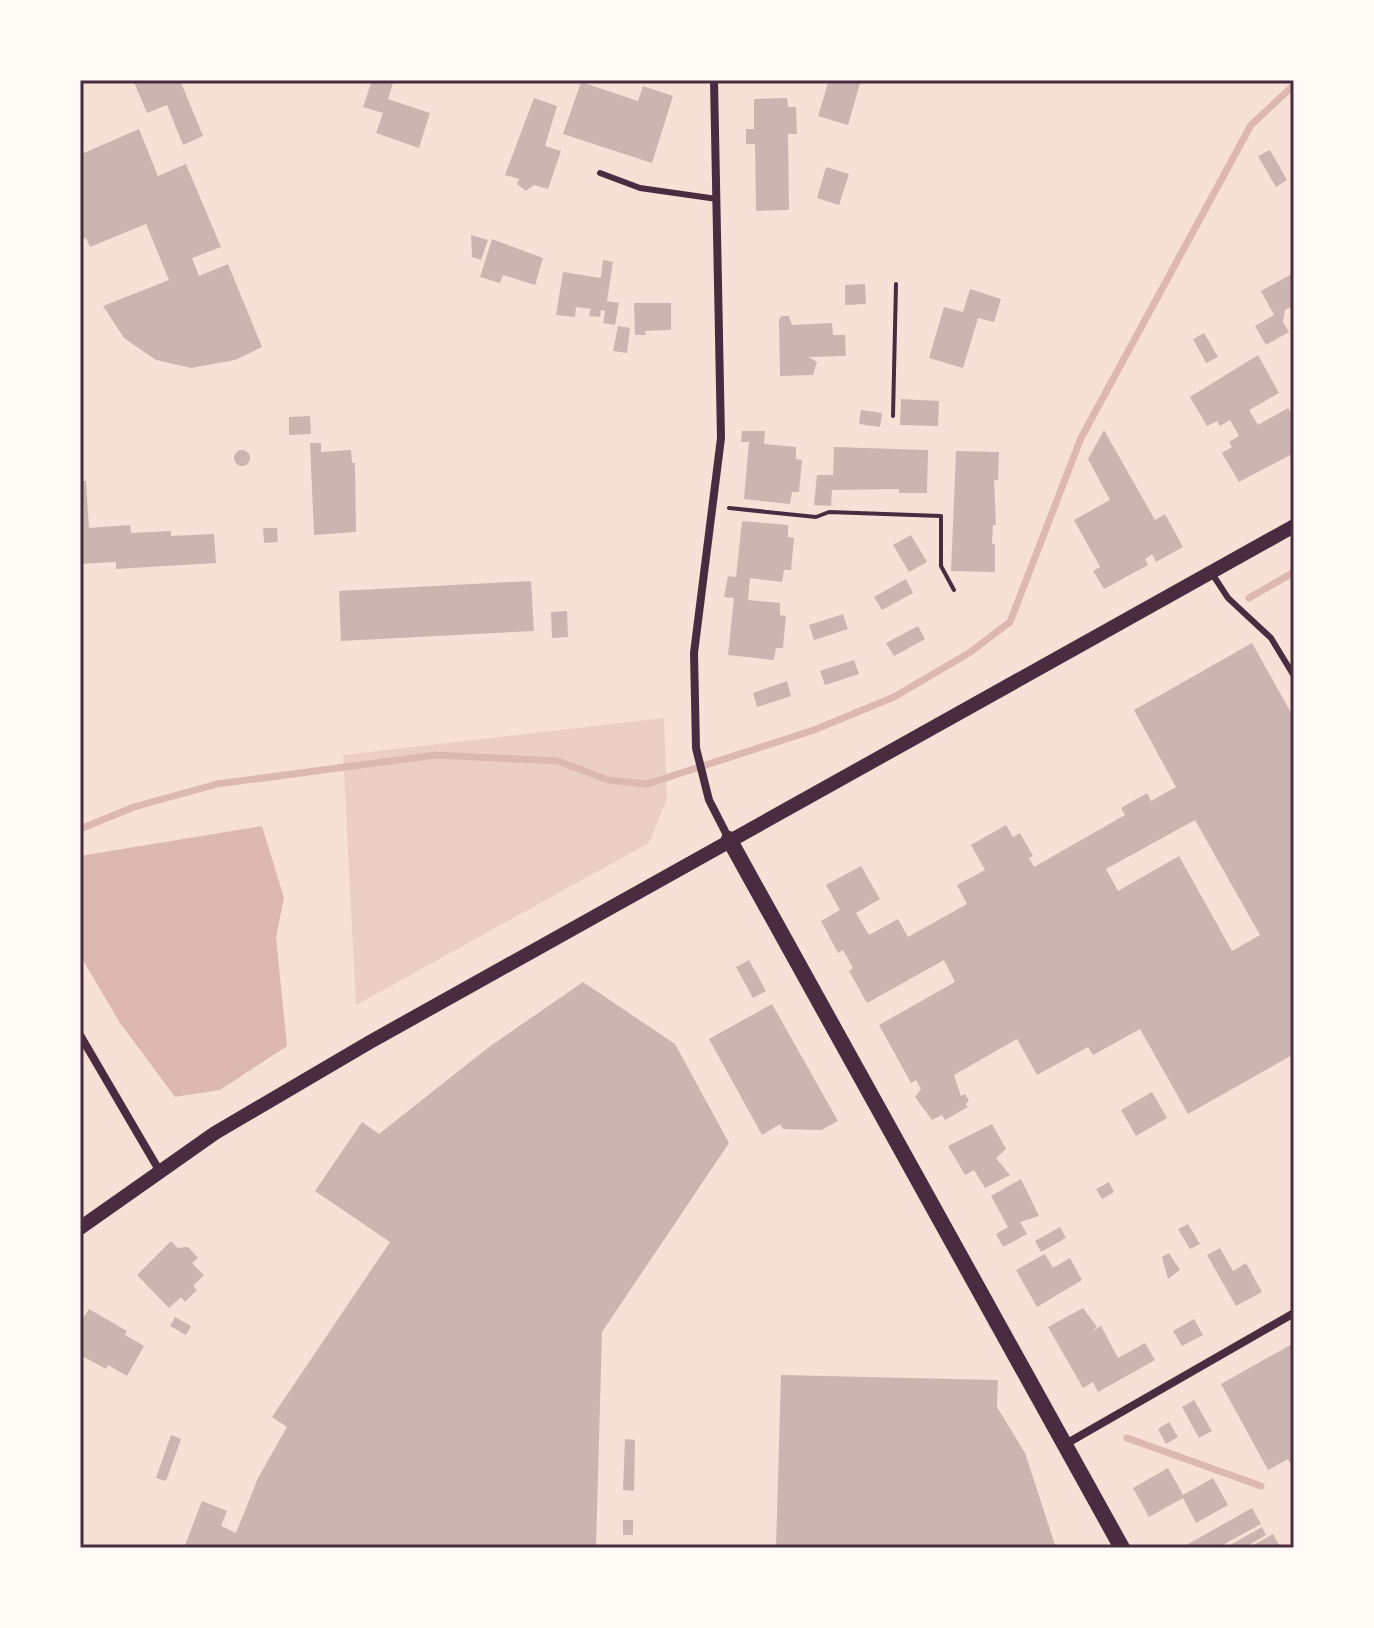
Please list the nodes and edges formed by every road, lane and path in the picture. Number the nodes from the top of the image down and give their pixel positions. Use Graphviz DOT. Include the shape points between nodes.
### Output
graph roads {
  1 [pos="714,80"];
  2 [pos="600,173"];
  3 [pos="717,199"];
  4 [pos="896,284"];
  5 [pos="893,416"];
  6 [pos="714,507"];
  7 [pos="1294,526"];
  8 [pos="1211,572"];
  9 [pos="954,590"];
  10 [pos="1294,676"];
  11 [pos="729,839"];
  12 [pos="82,1041"];
  13 [pos="159,1170"];
  14 [pos="80,1228"];
  15 [pos="1294,1313"];
  16 [pos="1064,1445"];
  17 [pos="1122,1548"];
  1 -- 3 [label="street"];
  2 -- 3 [label="lane" via="640,188"];
  3 -- 6 [label="street" via="721,438"];
  4 -- 5 [label="path"];
  6 -- 9 [label="path" via="816,517 829,512 941,516 941,566"];
  6 -- 11 [label="street" via="694,653 696,748 709,800"];
  7 -- 8 [label="street"];
  8 -- 10 [label="lane" via="1228,598 1271,638"];
  8 -- 11 [label="street"];
  11 -- 13 [label="street" via="370,1042"];
  11 -- 16 [label="main road"];
  12 -- 13 [label="street"];
  13 -- 14 [label="street"];
  15 -- 16 [label="street"];
  16 -- 17 [label="main road"];
}
